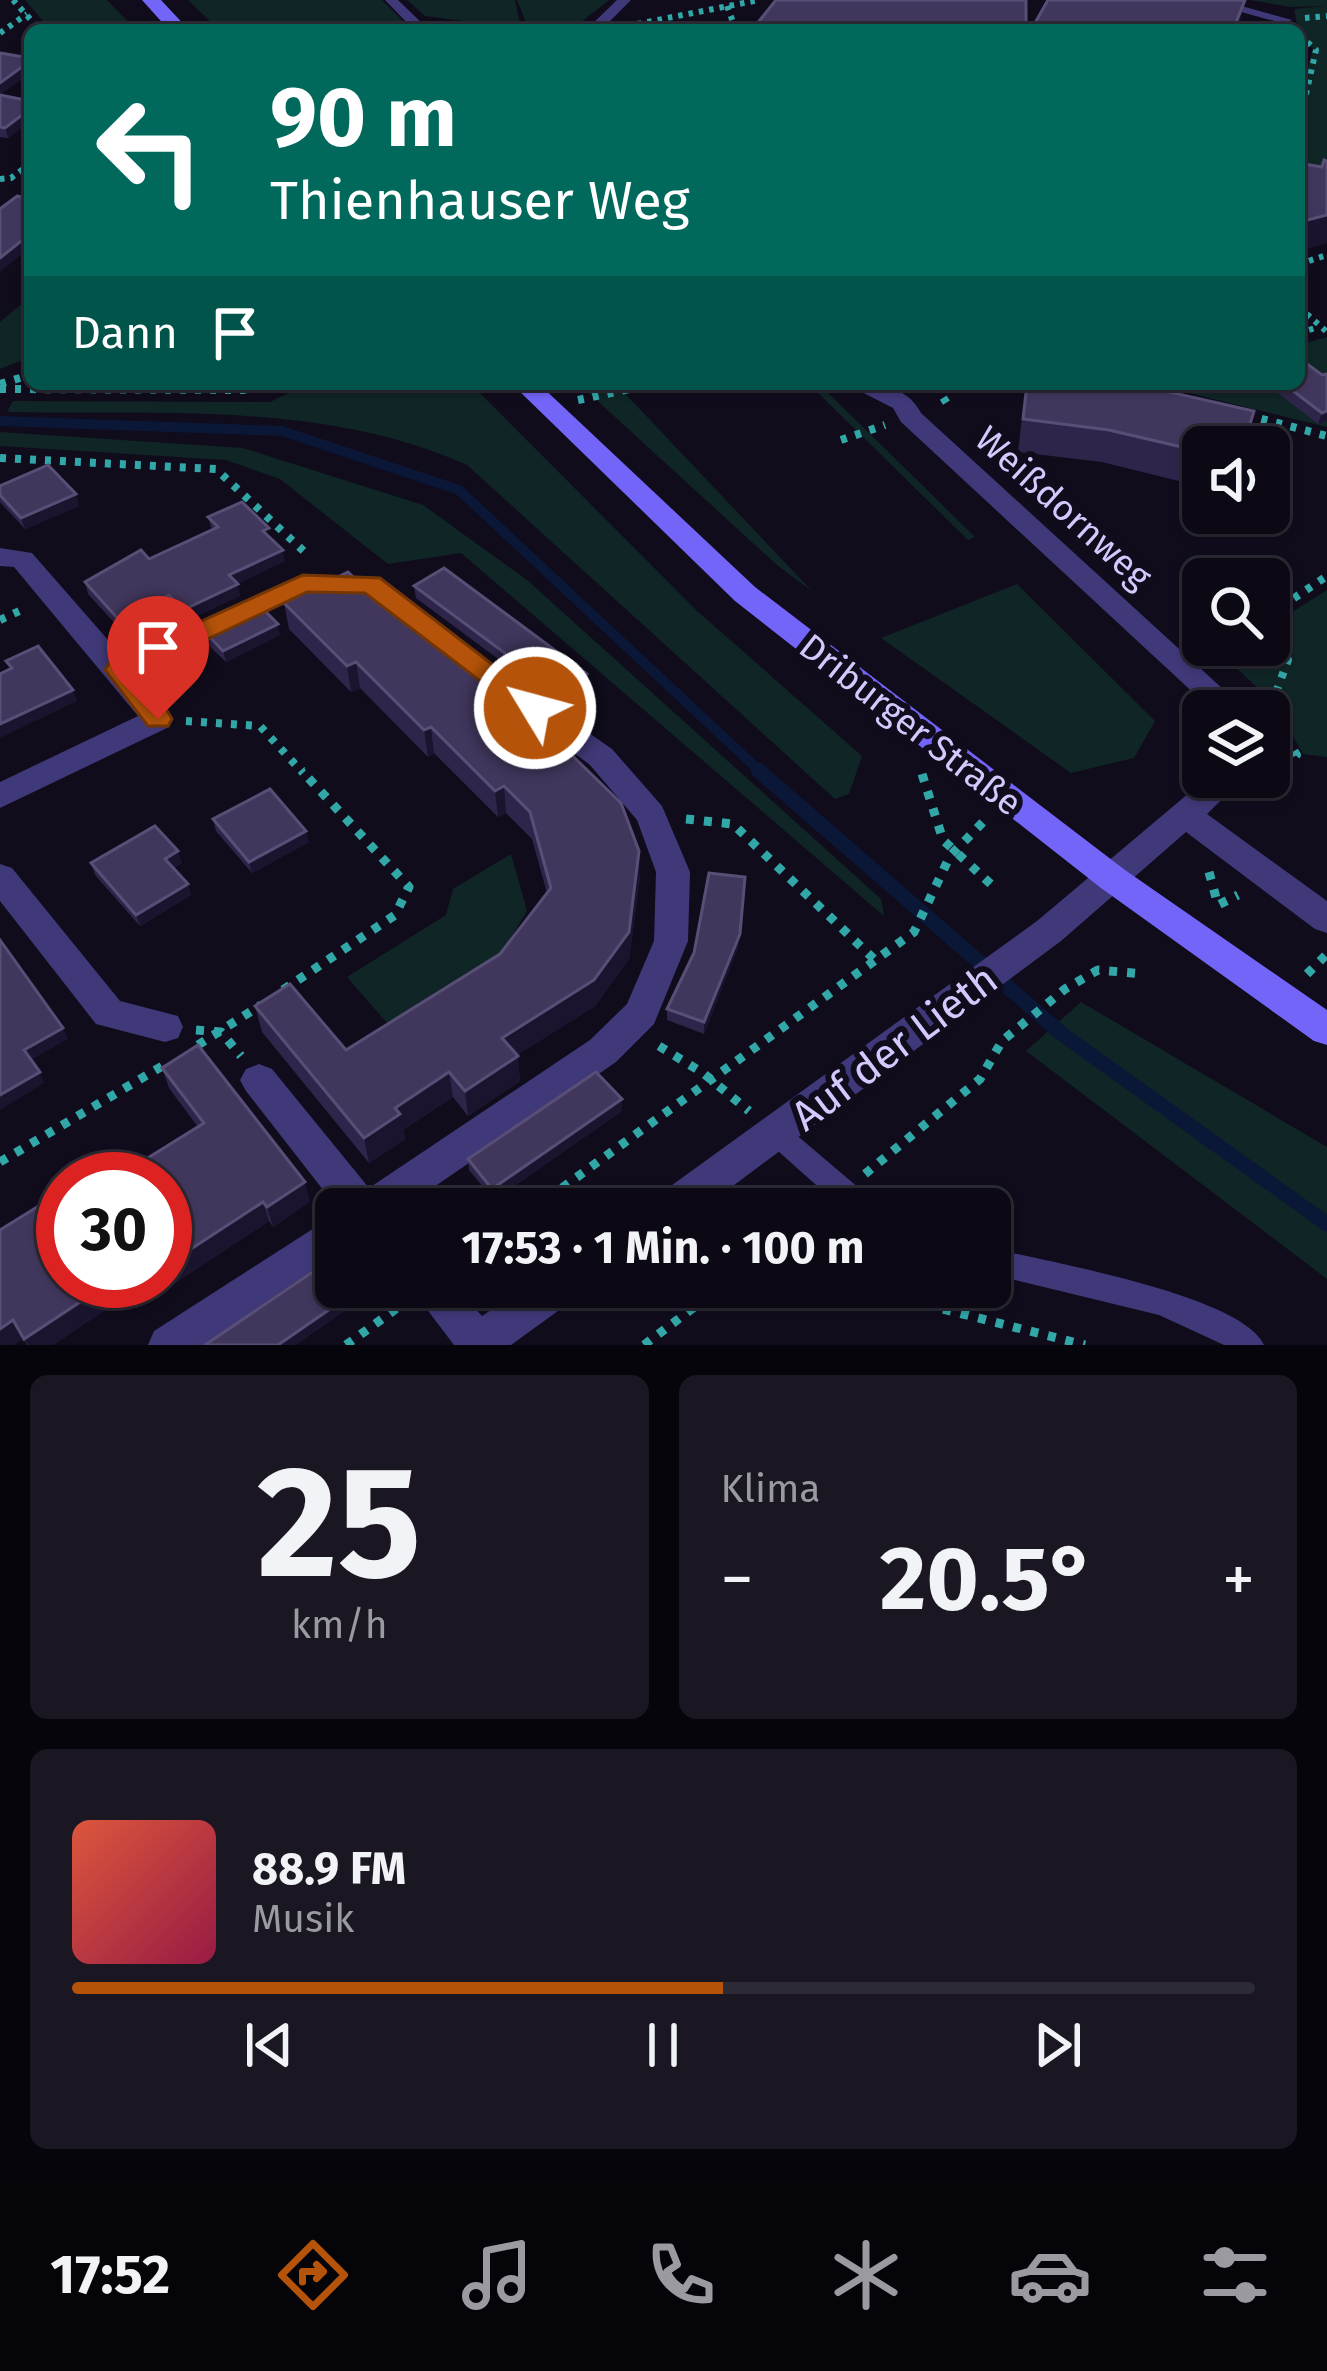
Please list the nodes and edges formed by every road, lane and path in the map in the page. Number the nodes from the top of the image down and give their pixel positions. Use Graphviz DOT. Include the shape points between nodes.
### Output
graph roads {
  1 [pos="13,0"];
  2 [pos="152,0"];
  3 [pos="391,0"];
  4 [pos="625,0"];
  5 [pos="759,0"];
  6 [pos="1204,0"];
  7 [pos="727,6"];
  8 [pos="28,14"];
  9 [pos="1286,20"];
  10 [pos="36,24"];
  11 [pos="174,24"];
  12 [pos="416,24"];
  13 [pos="599,24"];
  14 [pos="638,24"];
  15 [pos="734,24"];
  16 [pos="0,33"];
  17 [pos="1305,40"];
  18 [pos="1305,98"];
  19 [pos="530,390"];
  20 [pos="614,390"];
  21 [pos="877,390"];
  22 [pos="909,401"];
  23 [pos="549,408"];
  24 [pos="1237,413"];
  25 [pos="1327,436"];
  26 [pos="841,440"];
  27 [pos="0,458"];
  28 [pos="0,557"];
  29 [pos="1327,576"];
  30 [pos="337,583"];
  31 [pos="1290,601"];
  32 [pos="441,637"];
  33 [pos="477,664"];
  34 [pos="119,670"];
  35 [pos="1210,690"];
  36 [pos="158,719"];
  37 [pos="912,726"];
  38 [pos="0,796"];
  39 [pos="1206,798"];
  40 [pos="651,815"];
  41 [pos="1187,816"];
  42 [pos="977,824"];
  43 [pos="949,851"];
  44 [pos="0,877"];
  45 [pos="1113,879"];
  46 [pos="995,888"];
  47 [pos="1327,919"];
  48 [pos="876,961"];
  49 [pos="1145,974"];
  50 [pos="627,1026"];
  51 [pos="164,1027"];
  52 [pos="1327,1030"];
  53 [pos="221,1032"];
  54 [pos="259,1080"];
  55 [pos="711,1080"];
  56 [pos="778,1135"];
  57 [pos="0,1162"];
  58 [pos="349,1188"];
  59 [pos="398,1188"];
  60 [pos="562,1188"];
  61 [pos="701,1188"];
  62 [pos="840,1188"];
  63 [pos="866,1188"];
  64 [pos="315,1246"];
  65 [pos="1011,1267"];
  66 [pos="399,1308"];
  67 [pos="437,1308"];
  68 [pos="530,1308"];
  69 [pos="693,1308"];
  70 [pos="939,1308"];
  71 [pos="478,1344"];
  72 [pos="169,1345"];
  73 [pos="346,1345"];
  74 [pos="644,1345"];
  75 [pos="1085,1345"];
  76 [pos="1249,1345"];
  1 -- 8 [label="path"];
  2 -- 11 [label="main road"];
  3 -- 12 [label="lane"];
  4 -- 13 [label="lane"];
  5 -- 7 [label="path"];
  6 -- 9 [label="lane"];
  7 -- 14 [label="path"];
  7 -- 15 [label="path"];
  8 -- 10 [label="path"];
  8 -- 16 [label="path"];
  17 -- 18 [label="path" via="1316,50"];
  19 -- 23 [label="main road, Driburger Straße"];
  20 -- 23 [label="path"];
  21 -- 22 [label="street, Weißdornweg"];
  22 -- 26 [label="path"];
  22 -- 35 [label="street, Weißdornweg"];
  23 -- 37 [label="main road, Driburger Straße" via="745,594"];
  24 -- 25 [label="path"];
  27 -- 30 [label="path" via="216,469"];
  28 -- 34 [label="street" via="22,559"];
  29 -- 31 [label="path"];
  30 -- 32 [label="street" via="370,584"];
  30 -- 34 [label="street" via="303,584"];
  33 -- 40 [label="street" via="601,757"];
  34 -- 36 [label="street"];
  36 -- 38 [label="street"];
  36 -- 53 [label="path" via="260,726 409,887 395,915"];
  37 -- 43 [label="path" via="932,827"];
  37 -- 45 [label="main road, Driburger Straße"];
  39 -- 41 [label="street"];
  40 -- 48 [label="path" via="733,824"];
  40 -- 50 [label="street" via="673,872 671,941"];
  41 -- 45 [label="street"];
  41 -- 47 [label="street"];
  42 -- 43 [label="path"];
  43 -- 46 [label="path"];
  43 -- 48 [label="path" via="914,932"];
  44 -- 51 [label="street" via="109,1013"];
  45 -- 52 [label="main road, Driburger Straße"];
  45 -- 56 [label="street, Auf der Lieth"];
  48 -- 55 [label="path"];
  49 -- 63 [label="path" via="1098,970 1046,1004"];
  50 -- 55 [label="path"];
  50 -- 59 [label="street" via="603,1052"];
  51 -- 53 [label="path"];
  53 -- 54 [label="path"];
  53 -- 57 [label="path"];
  54 -- 58 [label="street"];
  55 -- 60 [label="path"];
  56 -- 61 [label="street, Auf der Lieth"];
  56 -- 62 [label="lane"];
  64 -- 72 [label="street"];
  65 -- 76 [label="lane" via="1176,1308"];
  66 -- 73 [label="path"];
  67 -- 71 [label="street"];
  68 -- 71 [label="street"];
  69 -- 74 [label="path"];
  70 -- 75 [label="path"];
}
